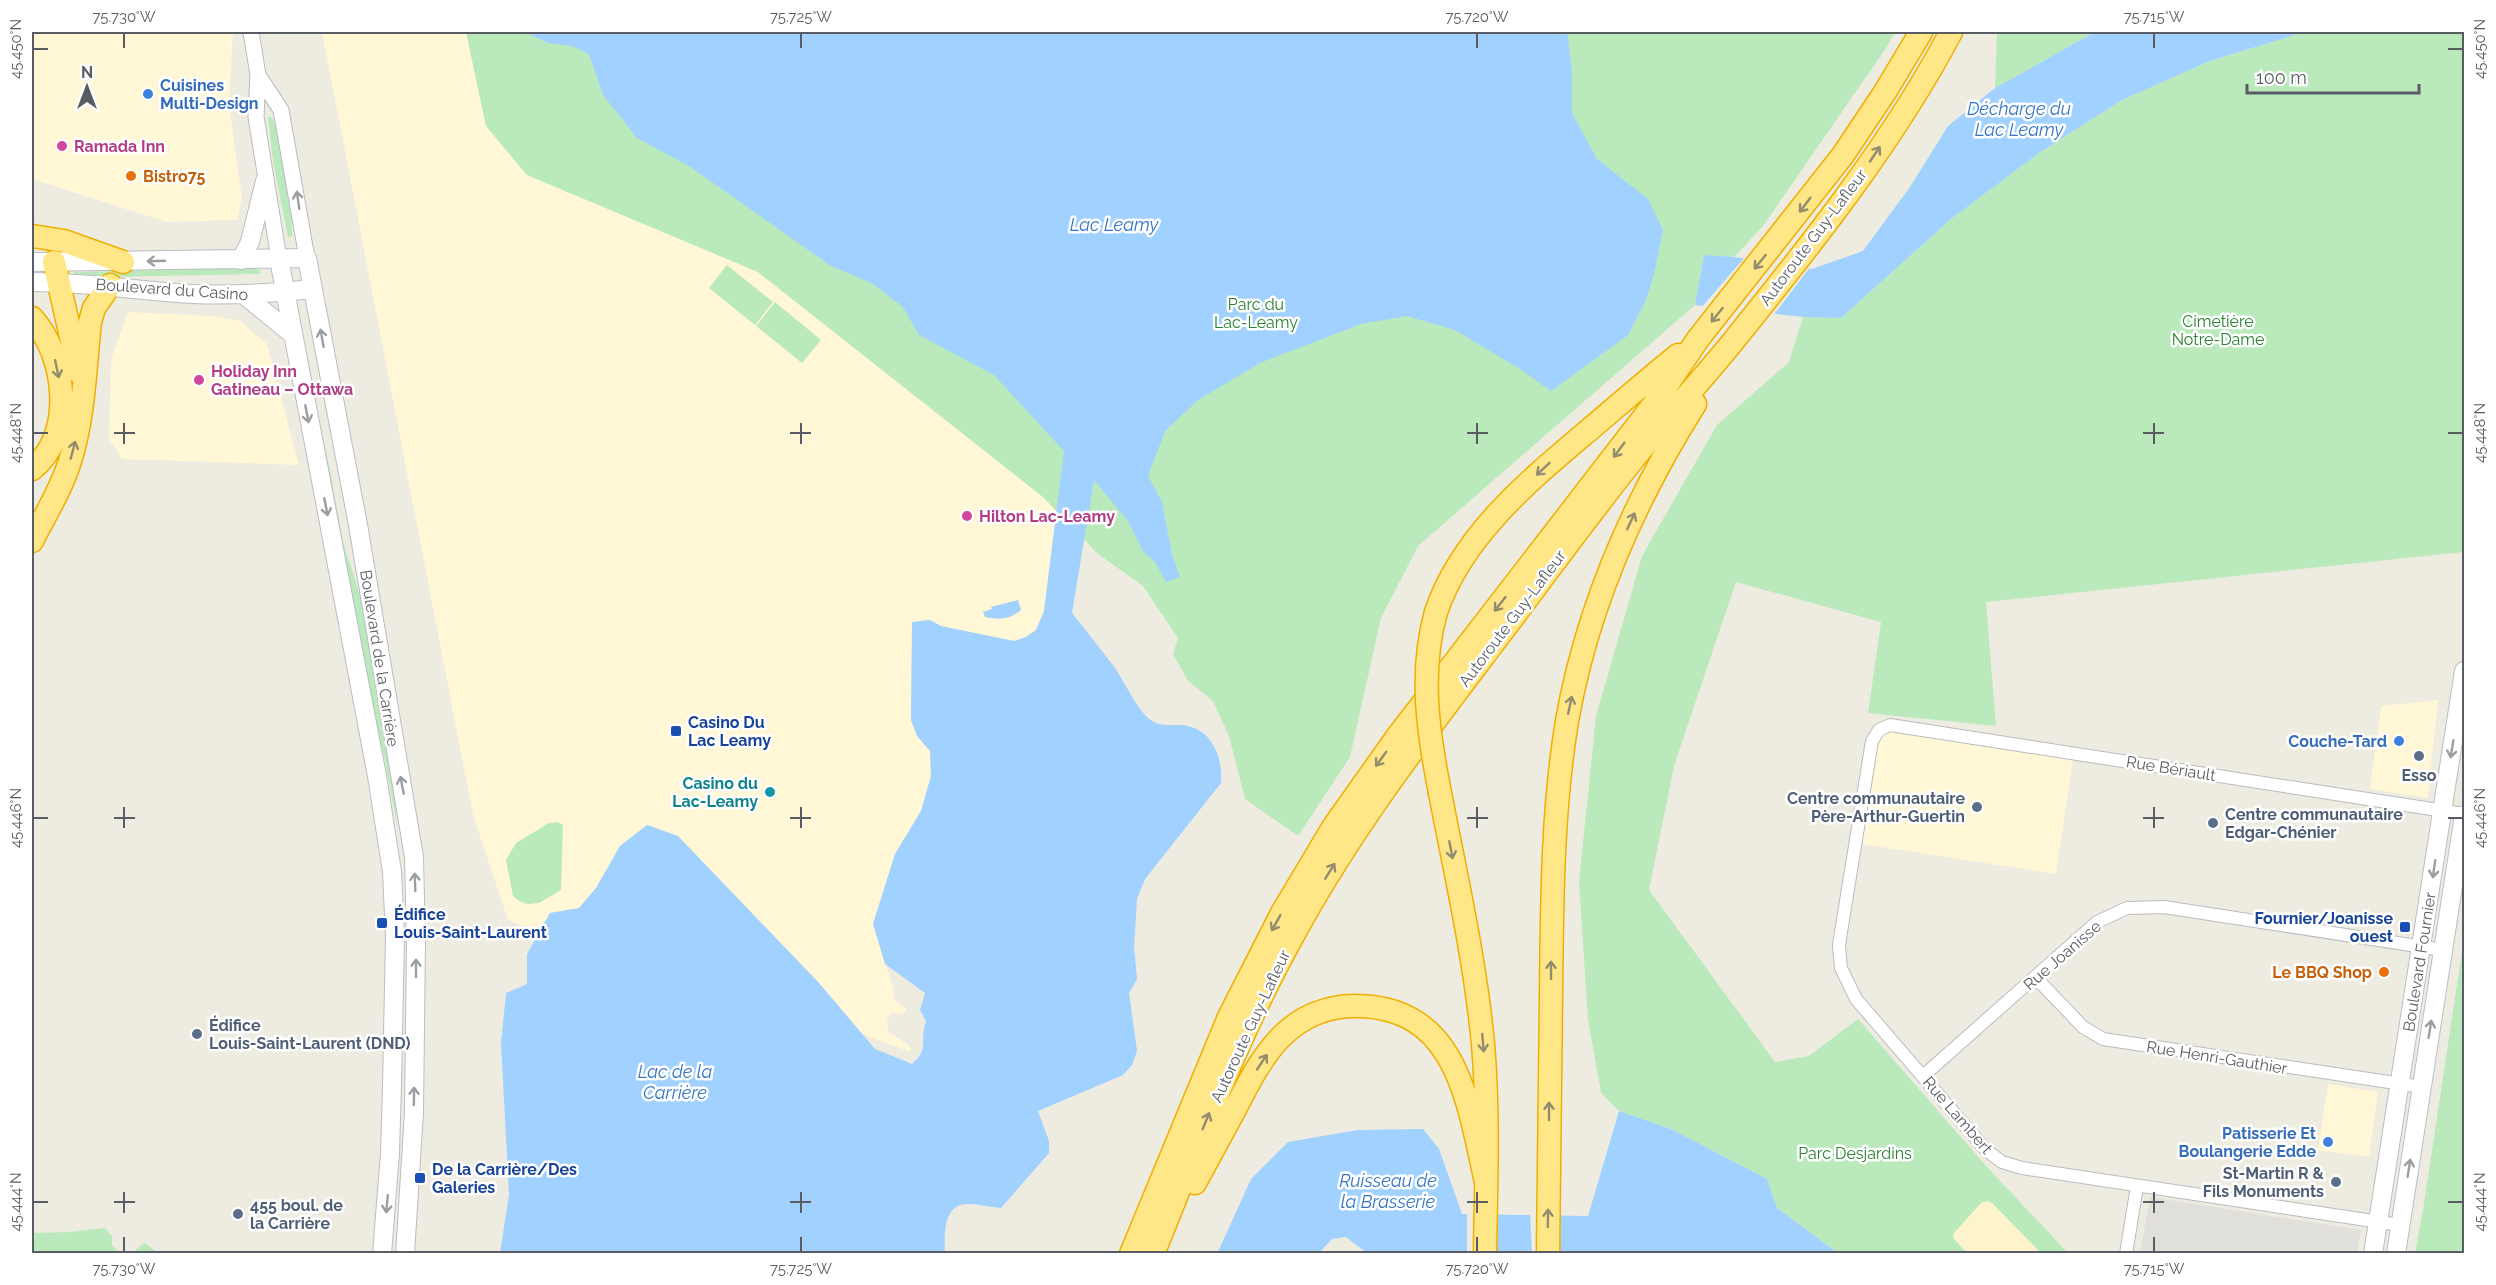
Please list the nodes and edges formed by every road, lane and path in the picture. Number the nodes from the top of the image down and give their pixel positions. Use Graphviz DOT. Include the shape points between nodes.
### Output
graph roads {
  1 [pos="251,32"];
  2 [pos="1921,32"];
  3 [pos="1951,32"];
  4 [pos="258,75"];
  5 [pos="265,181"];
  6 [pos="32,236"];
  7 [pos="307,258"];
  8 [pos="241,260"];
  9 [pos="279,260"];
  10 [pos="123,262"];
  11 [pos="48,269"];
  12 [pos="32,282"];
  13 [pos="110,285"];
  14 [pos="313,289"];
  15 [pos="284,292"];
  16 [pos="244,295"];
  17 [pos="32,318"];
  18 [pos="292,334"];
  19 [pos="1698,339"];
  20 [pos="1734,340"];
  21 [pos="82,391"];
  22 [pos="32,469"];
  23 [pos="32,541"];
  24 [pos="2464,670"];
  25 [pos="1879,730"];
  26 [pos="2442,811"];
  27 [pos="2464,815"];
  28 [pos="2422,947"];
  29 [pos="2443,950"];
  30 [pos="2036,978"];
  31 [pos="1923,1076"];
  32 [pos="2400,1084"];
  33 [pos="2422,1087"];
  34 [pos="1486,1182"];
  35 [pos="2137,1186"];
  36 [pos="2378,1222"];
  37 [pos="2400,1225"];
  38 [pos="382,1254"];
  39 [pos="405,1254"];
  40 [pos="1131,1254"];
  41 [pos="1155,1254"];
  42 [pos="1485,1254"];
  43 [pos="1548,1254"];
  44 [pos="2126,1254"];
  45 [pos="2373,1254"];
  46 [pos="2396,1254"];
  1 -- 4 [label="street, Boulevard de la Carrière"];
  2 -- 19 [label="highway, Autoroute Guy-Lafleur, one-way" via="1860,130"];
  20 -- 3 [label="highway, Autoroute Guy-Lafleur, one-way" via="1886,138"];
  4 -- 5 [label="street, Boulevard de la Carrière" via="256,117"];
  7 -- 4 [label="street, Boulevard de la Carrière, one-way" via="281,110"];
  5 -- 8 [label="main road" via="250,242"];
  5 -- 9 [label="street, Boulevard de la Carrière"];
  6 -- 10 [label="highway" via="64,241"];
  7 -- 9 [label="main road, Boulevard du Casino"];
  7 -- 14 [label="main road, Boulevard de la Carrière"];
  8 -- 9 [label="main road, Boulevard du Casino"];
  8 -- 10 [label="main road, Boulevard du Casino, one-way"];
  9 -- 15 [label="main road, Boulevard de la Carrière"];
  10 -- 11 [label="main road, Boulevard du Casino"];
  11 -- 12 [label="main road, Boulevard du Casino"];
  11 -- 13 [label="main road, Boulevard du Casino"];
  11 -- 21 [label="highway"];
  13 -- 16 [label="main road, Boulevard du Casino"];
  13 -- 21 [label="highway" via="93,313"];
  14 -- 15 [label="main road, Boulevard du Casino"];
  39 -- 14 [label="main road, Boulevard de la Carrière, one-way" via="414,1112 414,857"];
  15 -- 16 [label="main road, Boulevard du Casino"];
  15 -- 18 [label="main road, Boulevard de la Carrière"];
  16 -- 18 [label="main road"];
  17 -- 22 [label="highway, one-way" via="53,353 61,403 52,445"];
  18 -- 38 [label="main road, Boulevard de la Carrière, one-way" via="392,872 393,1062"];
  19 -- 34 [label="highway, one-way, bridge" via="1551,462 1498,514 1458,563 1436,612 1427,652 1425,691 1480,1021 1485,1067"];
  19 -- 40 [label="highway, Autoroute Guy-Lafleur, one-way" via="1654,404 1384,754 1319,850 1229,1017"];
  41 -- 20 [label="highway, Autoroute Guy-Lafleur, one-way" via="1240,1041 1292,936 1344,849 1413,748 1635,456"];
  43 -- 20 [label="highway, one-way" via="1552,874 1559,779 1570,707 1593,619 1620,545 1659,464"];
  23 -- 21 [label="highway, one-way" via="71,458"];
  24 -- 26 [label="main road, Boulevard Fournier, one-way"];
  25 -- 26 [label="street, Rue Bériault" via="1890,725 1908,727"];
  25 -- 31 [label="street, Rue Lambert" via="1872,741 1860,810 1840,939 1840,962 1856,999"];
  26 -- 27 [label="street, Rue Bériault"];
  26 -- 28 [label="main road, Boulevard Fournier, one-way"];
  27 -- 29 [label="main road, Boulevard Fournier"];
  28 -- 29 [label="street, Rue Joanisse"];
  28 -- 30 [label="street, Rue Joanisse" via="2164,907 2139,907 2116,911 2097,922"];
  28 -- 32 [label="main road, Boulevard Fournier"];
  33 -- 29 [label="main road, Boulevard Fournier, one-way"];
  30 -- 31 [label="street, Rue Joanisse"];
  30 -- 32 [label="street, Rue Henri-Gauthier" via="2083,1027 2103,1038"];
  31 -- 35 [label="street, Rue Lambert" via="1986,1150 2002,1162"];
  32 -- 33 [label="street, Rue Henri-Gauthier"];
  32 -- 36 [label="main road, Boulevard Fournier"];
  37 -- 33 [label="main road, Boulevard Fournier, one-way"];
  41 -- 34 [label="highway, one-way" via="1263,1059 1293,1027 1331,1009 1359,1006 1388,1010 1416,1023 1438,1041 1461,1079"];
  34 -- 42 [label="highway"];
  35 -- 36 [label="street, Rue Lambert"];
  35 -- 44 [label="street"];
  36 -- 37 [label="street, Rue Lambert"];
  36 -- 45 [label="main road, Boulevard Fournier"];
  37 -- 46 [label="main road, Boulevard Fournier"];
}
